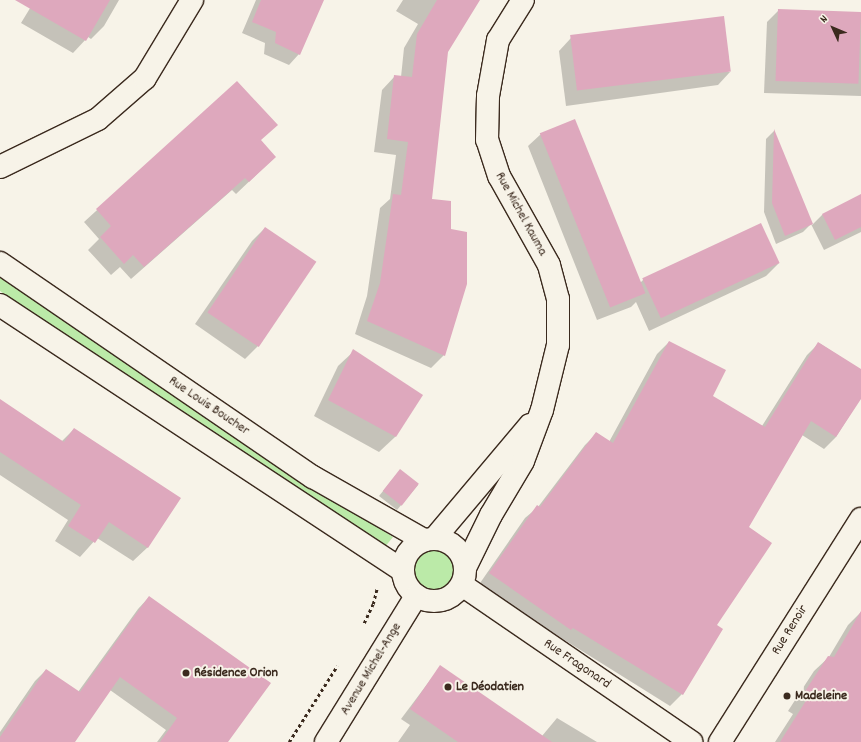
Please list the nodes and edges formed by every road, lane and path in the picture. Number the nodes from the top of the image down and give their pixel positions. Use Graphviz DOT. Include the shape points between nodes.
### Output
graph roads {
  1 [pos="192,0"];
  2 [pos="524,0"];
  3 [pos="0,166"];
  4 [pos="0,263"];
  5 [pos="0,305"];
  6 [pos="542,410"];
  7 [pos="861,519"];
  8 [pos="429,540"];
  9 [pos="402,570"];
  10 [pos="464,577"];
  11 [pos="378,584"];
  12 [pos="416,596"];
  13 [pos="361,628"];
  14 [pos="340,661"];
  15 [pos="289,742"];
  16 [pos="326,742"];
  17 [pos="691,742"];
  18 [pos="720,742"];
  1 -- 3 [label="street" via="145,78 98,119"];
  2 -- 6 [label="street, Rue Michel Kauma" via="498,40 488,96 487,140 499,176 549,265 558,299 558,345"];
  4 -- 8 [label="street, Rue Louis Boucher" via="313,477"];
  5 -- 9 [label="street"];
  6 -- 8 [label="street, Rue Michel Kauma"];
  6 -- 10 [label="street, Rue Michel Kauma" via="523,460 491,515"];
  7 -- 18 [label="street, Rue Renoir"];
  8 -- 9 [label="street" via="409,551"];
  8 -- 10 [label="street" via="453,545 459,551"];
  9 -- 12 [label="street" via="408,588"];
  10 -- 12 [label="street" via="446,600 430,601"];
  10 -- 17 [label="street, Rue Fragonard"];
  11 -- 13 [label="path" via="373,604"];
  12 -- 16 [label="street, Avenue Michel-Ange"];
  14 -- 15 [label="path"];
}
